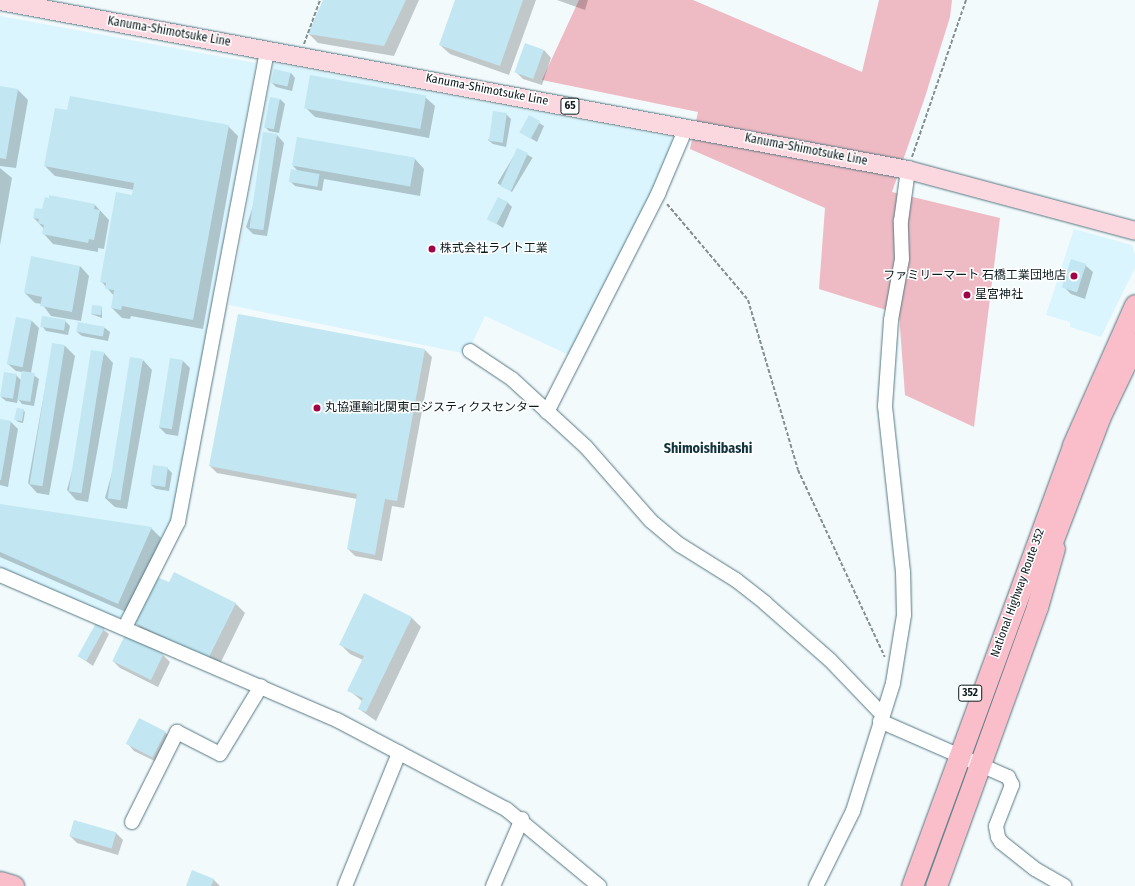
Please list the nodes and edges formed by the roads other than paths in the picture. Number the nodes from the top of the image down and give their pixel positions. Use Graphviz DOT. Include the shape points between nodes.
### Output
graph roads {
  1 [pos="0,1"];
  2 [pos="266,50"];
  3 [pos="686,128"];
  4 [pos="908,170"];
  5 [pos="1135,231"];
  6 [pos="1135,305"];
  7 [pos="1135,343"];
  8 [pos="470,351"];
  9 [pos="547,412"];
  10 [pos="1080,448"];
  11 [pos="1057,507"];
  12 [pos="0,574"];
  13 [pos="125,627"];
  14 [pos="260,686"];
  15 [pos="881,718"];
  16 [pos="400,753"];
  17 [pos="965,758"];
  18 [pos="522,819"];
  19 [pos="132,822"];
  20 [pos="0,882"];
  21 [pos="13,886"];
  22 [pos="345,886"];
  23 [pos="493,886"];
  24 [pos="599,886"];
  25 [pos="816,886"];
  26 [pos="897,886"];
  27 [pos="912,886"];
  28 [pos="925,886"];
  29 [pos="936,886"];
  30 [pos="1065,886"];
  1 -- 2 [label="main road, Kanuma-Shimotsuke Line / 65"];
  2 -- 3 [label="main road, Kanuma-Shimotsuke Line / 65"];
  2 -- 13 [label="street" via="178,522"];
  3 -- 4 [label="main road, Kanuma-Shimotsuke Line / 65"];
  3 -- 9 [label="street" via="658,194"];
  4 -- 5 [label="main road, Kanuma-Shimotsuke Line / 65"];
  4 -- 15 [label="street" via="901,221 902,259 892,320 885,406 904,615 894,677"];
  6 -- 10 [label="highway, 352"];
  7 -- 10 [label="highway, 352"];
  8 -- 9 [label="street" via="512,379"];
  9 -- 15 [label="street" via="586,447 651,521 680,545 736,580 765,603 830,660"];
  10 -- 11 [label="highway, 352"];
  11 -- 17 [label="highway, 352" via="1037,607"];
  11 -- 17 [label="highway, 352" via="1008,586"];
  12 -- 13 [label="street"];
  13 -- 14 [label="street"];
  14 -- 16 [label="street" via="337,720"];
  14 -- 19 [label="street" via="220,754 177,732"];
  15 -- 17 [label="street"];
  15 -- 25 [label="street" via="853,811"];
  16 -- 18 [label="street" via="506,808"];
  16 -- 22 [label="street"];
  17 -- 26 [label="highway, 352"];
  17 -- 27 [label="highway, 352"];
  17 -- 28 [label="highway, 352"];
  17 -- 29 [label="highway, 352"];
  17 -- 30 [label="street" via="1008,777 1012,782 996,826 1001,842 1035,869"];
  18 -- 23 [label="street"];
  18 -- 24 [label="street"];
  20 -- 21 [label="highway"];
}
